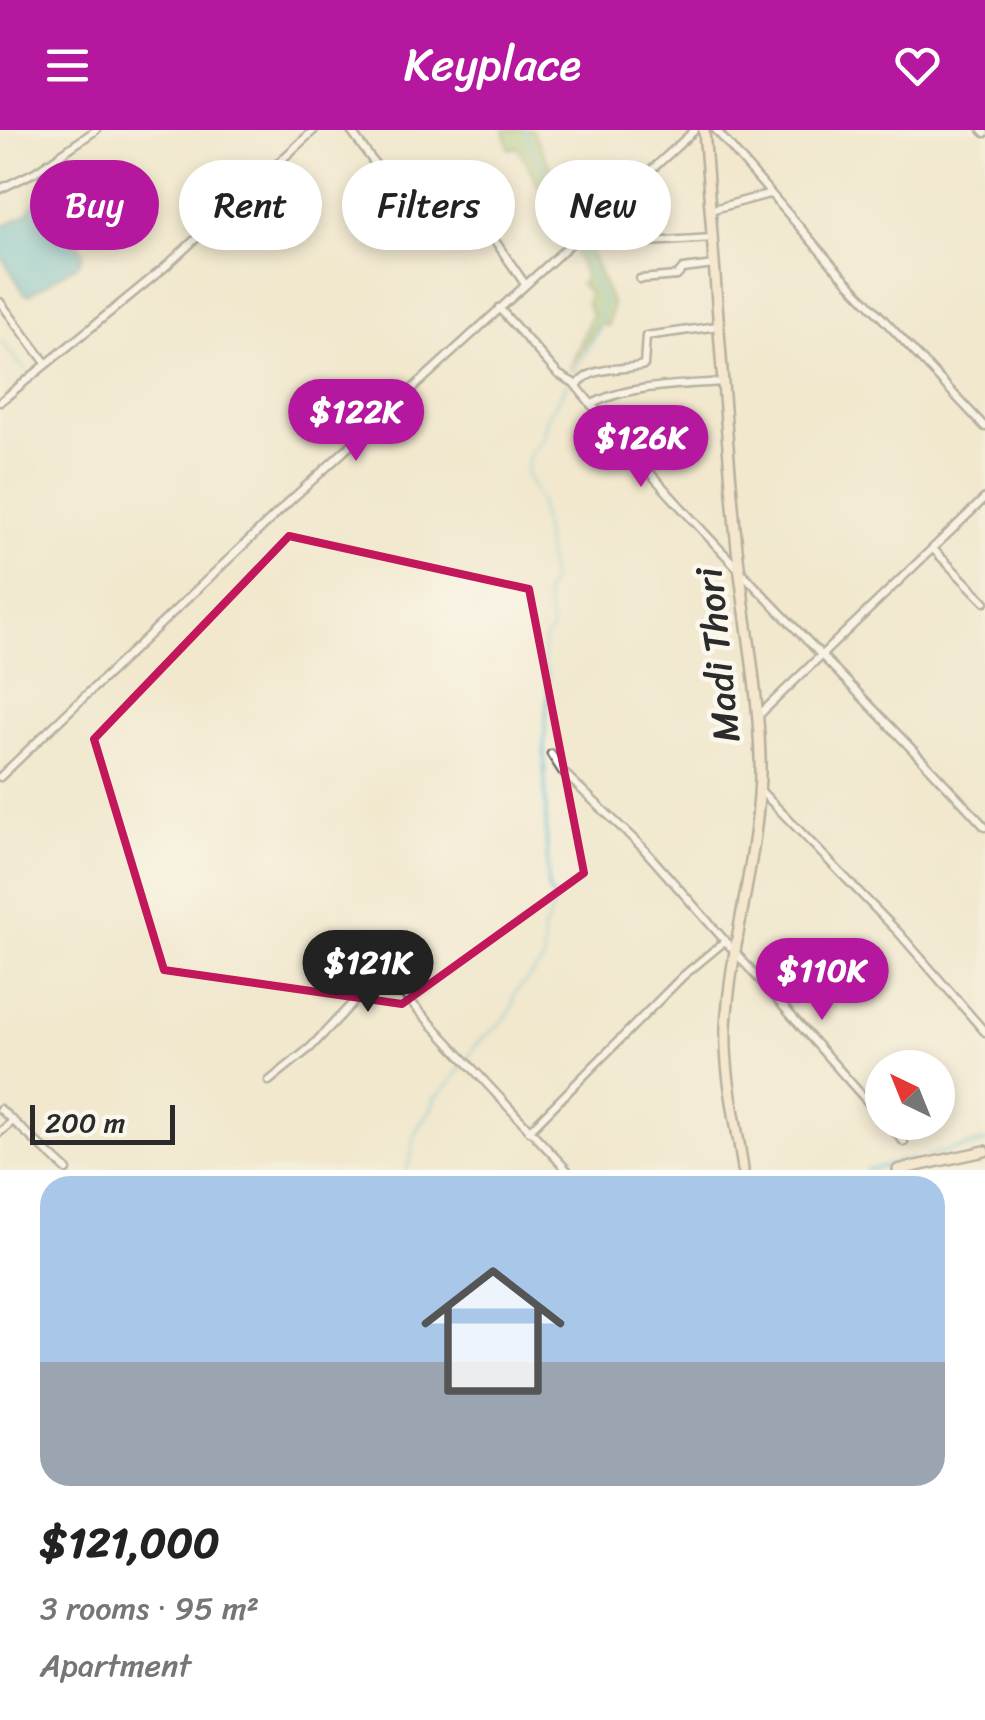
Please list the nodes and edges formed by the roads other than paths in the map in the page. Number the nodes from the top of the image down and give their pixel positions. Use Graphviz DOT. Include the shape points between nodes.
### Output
graph roads {
  1 [pos="96,130"];
  2 [pos="314,130"];
  3 [pos="350,130"];
  4 [pos="695,130"];
  5 [pos="704,130"];
  6 [pos="716,130"];
  7 [pos="0,190"];
  8 [pos="769,194"];
  9 [pos="710,210"];
  10 [pos="712,238"];
  11 [pos="671,240"];
  12 [pos="715,265"];
  13 [pos="640,278"];
  14 [pos="525,284"];
  15 [pos="0,302"];
  16 [pos="499,308"];
  17 [pos="718,326"];
  18 [pos="46,363"];
  19 [pos="724,382"];
  20 [pos="575,384"];
  21 [pos="0,402"];
  22 [pos="591,405"];
  23 [pos="985,428"];
  24 [pos="985,498"];
  25 [pos="932,549"];
  26 [pos="739,567"];
  27 [pos="985,602"];
  28 [pos="824,654"];
  29 [pos="756,718"];
  30 [pos="550,754"];
  31 [pos="0,778"];
  32 [pos="760,790"];
  33 [pos="985,828"];
  34 [pos="724,941"];
  35 [pos="735,952"];
  36 [pos="985,1032"];
  37 [pos="269,1081"];
  38 [pos="865,1098"];
  39 [pos="0,1108"];
  40 [pos="13,1120"];
  41 [pos="529,1131"];
  42 [pos="0,1132"];
  43 [pos="985,1150"];
  44 [pos="68,1170"];
  45 [pos="567,1170"];
  46 [pos="744,1170"];
  47 [pos="898,1170"];
  1 -- 7 [label="street"];
  2 -- 18 [label="street" via="164,268"];
  3 -- 14 [label="street" via="412,208 446,186 458,186"];
  4 -- 14 [label="street"];
  5 -- 9 [label="main road, Madi Thori"];
  6 -- 8 [label="street"];
  8 -- 9 [label="street"];
  8 -- 23 [label="street"];
  9 -- 10 [label="main road, Madi Thori"];
  10 -- 11 [label="street"];
  10 -- 12 [label="main road, Madi Thori"];
  12 -- 13 [label="street"];
  12 -- 17 [label="main road, Madi Thori"];
  14 -- 16 [label="street"];
  15 -- 18 [label="street"];
  16 -- 20 [label="street"];
  16 -- 31 [label="street"];
  17 -- 19 [label="main road, Madi Thori"];
  17 -- 20 [label="street" via="646,336 644,365 594,373"];
  18 -- 21 [label="street"];
  19 -- 22 [label="street" via="652,388"];
  19 -- 26 [label="main road, Madi Thori"];
  20 -- 22 [label="street"];
  22 -- 26 [label="street"];
  24 -- 25 [label="street"];
  25 -- 27 [label="street"];
  25 -- 28 [label="street"];
  26 -- 28 [label="street"];
  26 -- 29 [label="main road, Madi Thori"];
  28 -- 29 [label="street"];
  28 -- 33 [label="street"];
  29 -- 32 [label="main road, Madi Thori"];
  30 -- 34 [label="street"];
  32 -- 35 [label="main road, Madi Thori"];
  32 -- 36 [label="street"];
  34 -- 35 [label="street"];
  34 -- 41 [label="street"];
  35 -- 38 [label="street"];
  35 -- 46 [label="main road, Madi Thori" via="726,1028"];
  37 -- 41 [label="street" via="382,973"];
  39 -- 40 [label="street"];
  40 -- 42 [label="street"];
  40 -- 44 [label="street"];
  41 -- 45 [label="street"];
  43 -- 47 [label="main road"];
}
